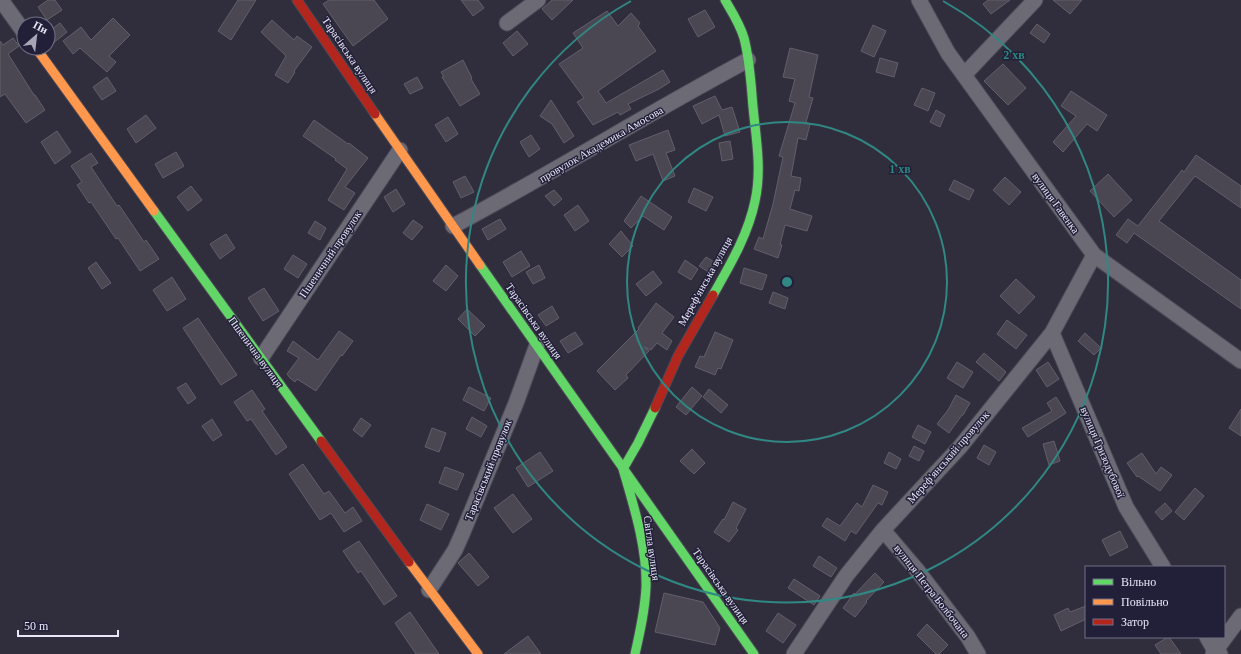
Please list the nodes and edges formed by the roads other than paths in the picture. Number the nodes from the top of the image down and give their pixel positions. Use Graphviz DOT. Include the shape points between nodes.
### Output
graph roads {
  1 [pos="1,0"];
  2 [pos="297,0"];
  3 [pos="538,0"];
  4 [pos="725,0"];
  5 [pos="919,0"];
  6 [pos="1035,0"];
  7 [pos="16,21"];
  8 [pos="507,23"];
  9 [pos="42,56"];
  10 [pos="748,60"];
  11 [pos="964,75"];
  12 [pos="400,150"];
  13 [pos="453,226"];
  14 [pos="1094,255"];
  15 [pos="1052,333"];
  16 [pos="537,345"];
  17 [pos="261,358"];
  18 [pos="1241,361"];
  19 [pos="623,470"];
  20 [pos="884,530"];
  21 [pos="1162,566"];
  22 [pos="429,590"];
  23 [pos="1241,616"];
  24 [pos="1208,638"];
  25 [pos="1216,653"];
  26 [pos="478,654"];
  27 [pos="635,654"];
  28 [pos="754,654"];
  29 [pos="794,654"];
  30 [pos="978,654"];
  1 -- 7 [label="street"];
  2 -- 12 [label="street, Тарасівська вулиця"];
  3 -- 8 [label="street"];
  4 -- 10 [label="street, Мереф'янська вулиця" via="736,19"];
  5 -- 11 [label="street, вулиця Гавенка" via="948,53"];
  6 -- 11 [label="street"];
  9 -- 17 [label="street, Пшенична вулиця"];
  10 -- 13 [label="street, провулок Академика Амосова"];
  10 -- 19 [label="street, Мереф'янська вулиця" via="757,147 757,183 750,217 730,264 688,336 643,435"];
  11 -- 14 [label="street, вулиця Гавенка"];
  12 -- 13 [label="street, Тарасівська вулиця"];
  12 -- 17 [label="street, Пшеничний провулок"];
  13 -- 16 [label="street, Тарасівська вулиця"];
  14 -- 15 [label="street, Мереф'янський провулок"];
  14 -- 18 [label="street, вулиця Гавенка"];
  15 -- 20 [label="street, Мереф'янський провулок" via="960,447"];
  15 -- 21 [label="street, вулиця Гризодубової" via="1126,507"];
  16 -- 19 [label="street, Тарасівська вулиця"];
  16 -- 22 [label="street, Тарасівський провулок" via="463,532 455,550"];
  17 -- 22 [label="street, Пшенична вулиця"];
  19 -- 27 [label="street, Світла вулиця" via="639,528 646,578"];
  19 -- 28 [label="street, Тарасівська вулиця"];
  20 -- 29 [label="street, Мереф'янський провулок" via="846,576"];
  20 -- 30 [label="street, вулиця Петра Болбочана"];
  22 -- 26 [label="street, Пшенична вулиця"];
  23 -- 25 [label="street"];
  24 -- 25 [label="street"];
}
